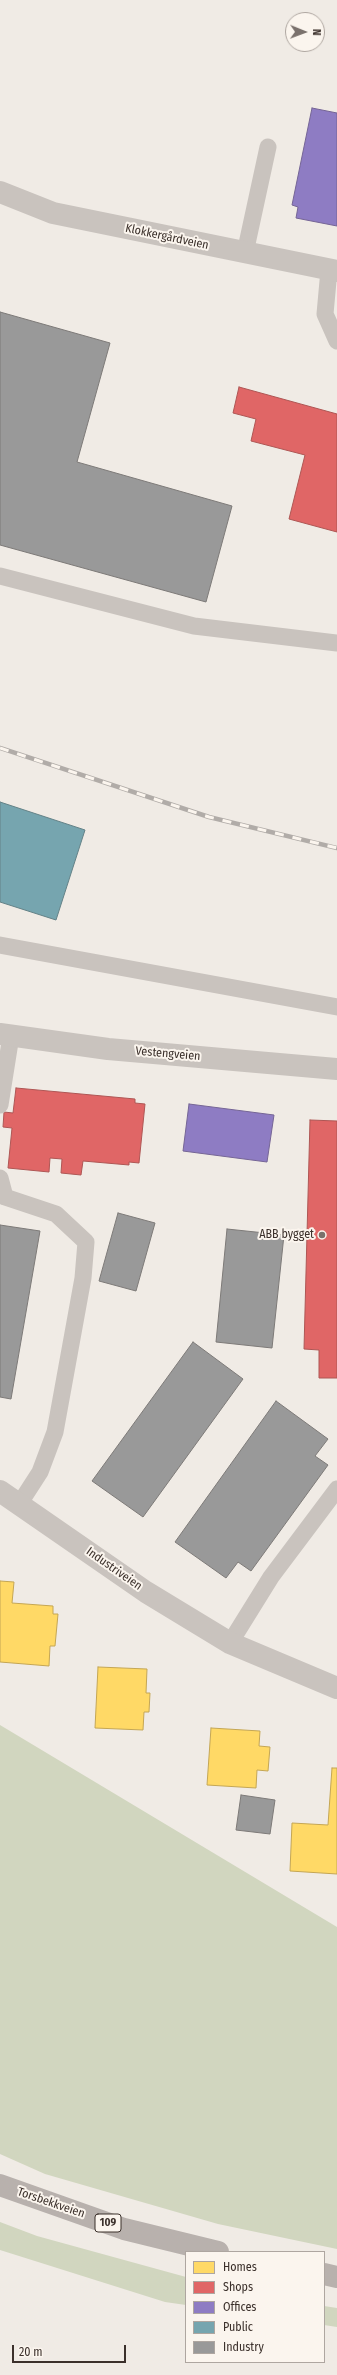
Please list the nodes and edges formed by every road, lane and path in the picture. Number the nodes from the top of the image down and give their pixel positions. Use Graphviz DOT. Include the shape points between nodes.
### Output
graph roads {
  1 [pos="268,147"];
  2 [pos="0,192"];
  3 [pos="245,253"];
  4 [pos="333,270"];
  5 [pos="337,341"];
  6 [pos="0,576"];
  7 [pos="337,643"];
  8 [pos="0,945"];
  9 [pos="337,1007"];
  10 [pos="6,1035"];
  11 [pos="337,1069"];
  12 [pos="0,1105"];
  13 [pos="0,1178"];
  14 [pos="337,1489"];
  15 [pos="0,1492"];
  16 [pos="20,1504"];
  17 [pos="230,1643"];
  18 [pos="337,1688"];
  19 [pos="0,2185"];
  20 [pos="214,2251"];
  21 [pos="325,2274"];
  22 [pos="337,2277"];
  1 -- 3 [label="lane"];
  2 -- 3 [label="street, Klokkergårdveien" via="53,213"];
  3 -- 4 [label="street, Klokkergårdveien"];
  4 -- 5 [label="lane" via="325,314"];
  6 -- 7 [label="lane" via="194,626"];
  8 -- 9 [label="lane"];
  10 -- 11 [label="street, Vestengveien" via="108,1049"];
  10 -- 12 [label="lane"];
  13 -- 16 [label="lane" via="5,1197 56,1214 86,1242 83,1278 55,1432 40,1472"];
  14 -- 17 [label="lane" via="271,1577"];
  15 -- 16 [label="street, Industriveien"];
  16 -- 17 [label="street, Industriveien" via="146,1592"];
  17 -- 18 [label="street, Industriveien"];
  19 -- 20 [label="main road, Torsbekkveien / 109" via="124,2229"];
  21 -- 22 [label="main road"];
}
